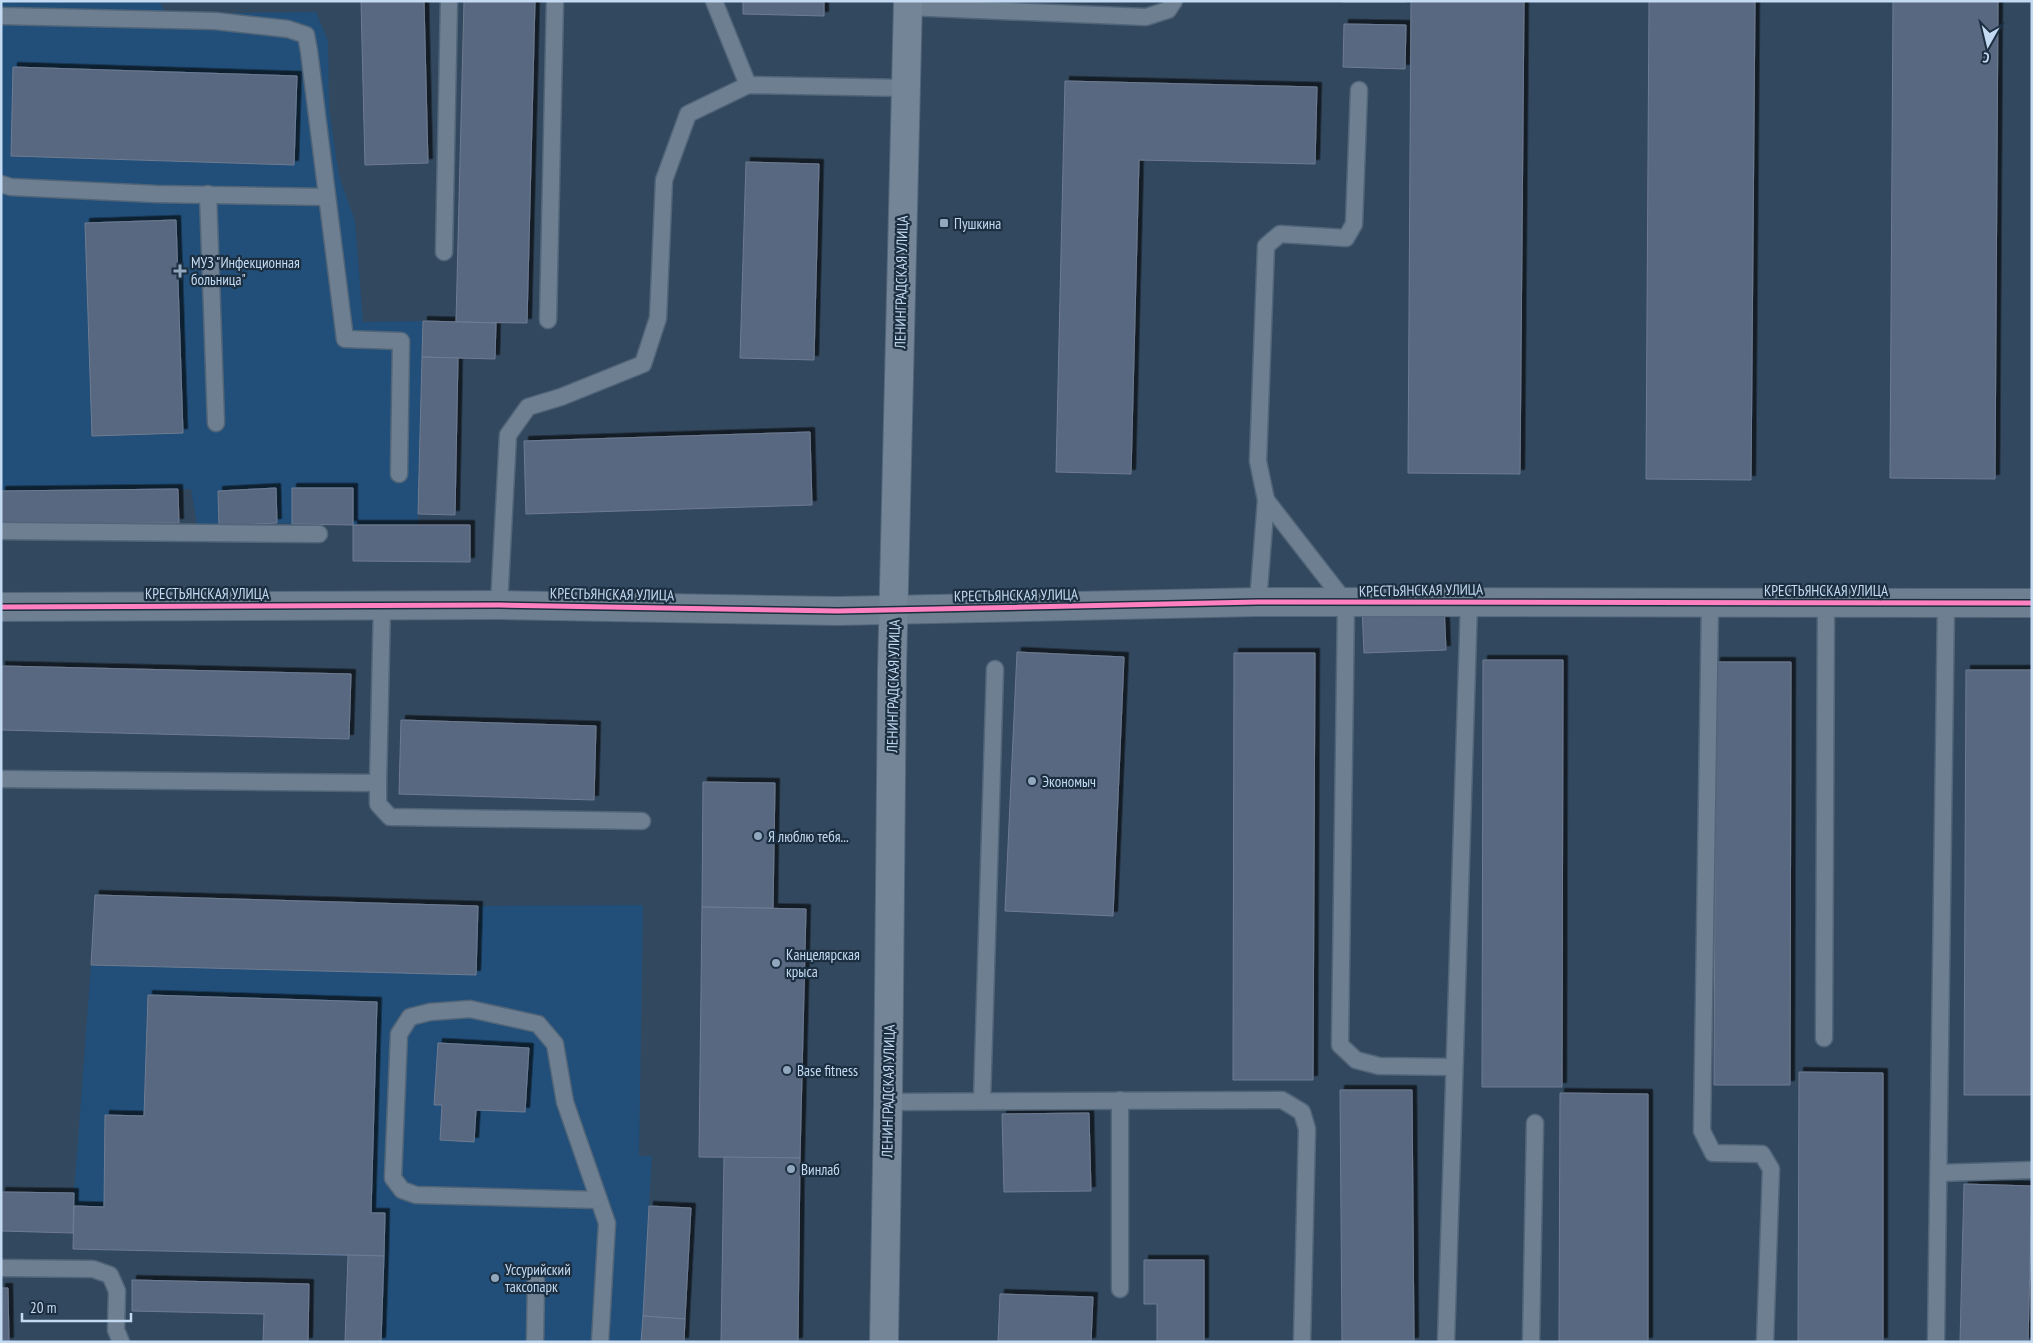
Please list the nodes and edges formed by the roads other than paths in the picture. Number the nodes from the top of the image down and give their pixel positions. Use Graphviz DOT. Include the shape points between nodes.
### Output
graph roads {
  1 [pos="449,1"];
  2 [pos="555,1"];
  3 [pos="714,1"];
  4 [pos="1174,1"];
  5 [pos="908,4"];
  6 [pos="1,16"];
  7 [pos="748,85"];
  8 [pos="905,88"];
  9 [pos="1358,90"];
  10 [pos="1,184"];
  11 [pos="208,194"];
  12 [pos="327,197"];
  13 [pos="444,252"];
  14 [pos="548,320"];
  15 [pos="216,423"];
  16 [pos="399,474"];
  17 [pos="1266,500"];
  18 [pos="1,531"];
  19 [pos="318,534"];
  20 [pos="1258,602"];
  21 [pos="1469,602"];
  22 [pos="1710,602"];
  23 [pos="1826,602"];
  24 [pos="1946,602"];
  25 [pos="2032,603"];
  26 [pos="1346,604"];
  27 [pos="382,605"];
  28 [pos="499,605"];
  29 [pos="1,606"];
  30 [pos="894,610"];
  31 [pos="995,669"];
  32 [pos="1,778"];
  33 [pos="378,784"];
  34 [pos="642,821"];
  35 [pos="1824,1038"];
  36 [pos="1454,1067"];
  37 [pos="1120,1100"];
  38 [pos="982,1101"];
  39 [pos="888,1102"];
  40 [pos="1535,1123"];
  41 [pos="2032,1170"];
  42 [pos="1939,1173"];
  43 [pos="599,1200"];
  44 [pos="1,1268"];
  45 [pos="536,1281"];
  46 [pos="1120,1289"];
  47 [pos="121,1342"];
  48 [pos="535,1342"];
  49 [pos="600,1342"];
  50 [pos="884,1342"];
  51 [pos="1302,1342"];
  52 [pos="1446,1342"];
  53 [pos="1531,1342"];
  54 [pos="1766,1342"];
  55 [pos="1936,1342"];
  1 -- 13 [label="lane"];
  2 -- 14 [label="lane"];
  3 -- 7 [label="lane"];
  4 -- 5 [label="lane" via="1168,10 1146,17"];
  5 -- 8 [label="highway, ЛЕНИНГРАДСКАЯ УЛИЦА"];
  6 -- 12 [label="lane" via="215,21 288,29 306,35"];
  7 -- 8 [label="lane"];
  7 -- 28 [label="lane" via="688,114 664,180 658,318 643,364 561,397 528,406 508,435"];
  8 -- 30 [label="highway, ЛЕНИНГРАДСКАЯ УЛИЦА"];
  9 -- 17 [label="lane" via="1354,224 1346,238 1280,234 1266,246 1258,461"];
  10 -- 11 [label="lane"];
  11 -- 12 [label="lane"];
  11 -- 15 [label="lane"];
  12 -- 16 [label="lane" via="345,339 402,341"];
  17 -- 20 [label="lane"];
  17 -- 26 [label="lane"];
  18 -- 19 [label="lane"];
  20 -- 26 [label="street, КРЕСТЬЯНСКАЯ УЛИЦА"];
  20 -- 30 [label="street, КРЕСТЬЯНСКАЯ УЛИЦА"];
  21 -- 22 [label="street, КРЕСТЬЯНСКАЯ УЛИЦА"];
  21 -- 26 [label="street, КРЕСТЬЯНСКАЯ УЛИЦА"];
  21 -- 36 [label="lane"];
  22 -- 23 [label="street, КРЕСТЬЯНСКАЯ УЛИЦА"];
  22 -- 54 [label="lane" via="1702,1132 1714,1153 1762,1154 1771,1168"];
  23 -- 24 [label="street, КРЕСТЬЯНСКАЯ УЛИЦА"];
  23 -- 35 [label="lane"];
  24 -- 25 [label="street, КРЕСТЬЯНСКАЯ УЛИЦА"];
  24 -- 42 [label="lane"];
  26 -- 36 [label="lane" via="1340,1046 1356,1060 1379,1066"];
  27 -- 28 [label="street, КРЕСТЬЯНСКАЯ УЛИЦА"];
  27 -- 29 [label="street, КРЕСТЬЯНСКАЯ УЛИЦА"];
  27 -- 33 [label="lane"];
  28 -- 30 [label="street, КРЕСТЬЯНСКАЯ УЛИЦА"];
  30 -- 39 [label="highway, ЛЕНИНГРАДСКАЯ УЛИЦА"];
  31 -- 38 [label="lane"];
  32 -- 33 [label="lane"];
  33 -- 34 [label="lane" via="378,804 390,817"];
  36 -- 52 [label="lane"];
  37 -- 38 [label="lane"];
  37 -- 46 [label="lane"];
  37 -- 51 [label="lane" via="1282,1100 1302,1112 1306,1129"];
  38 -- 39 [label="lane"];
  39 -- 50 [label="highway, ЛЕНИНГРАДСКАЯ УЛИЦА"];
  40 -- 53 [label="lane"];
  41 -- 42 [label="lane"];
  42 -- 55 [label="lane"];
  43 -- 43 [label="lane" via="565,1102 555,1044 538,1024 470,1009 410,1017 398,1034 393,1178 402,1190 416,1195"];
  43 -- 49 [label="lane" via="608,1223"];
  44 -- 47 [label="lane" via="93,1269 110,1275 117,1291 116,1330"];
  45 -- 48 [label="lane"];
}
